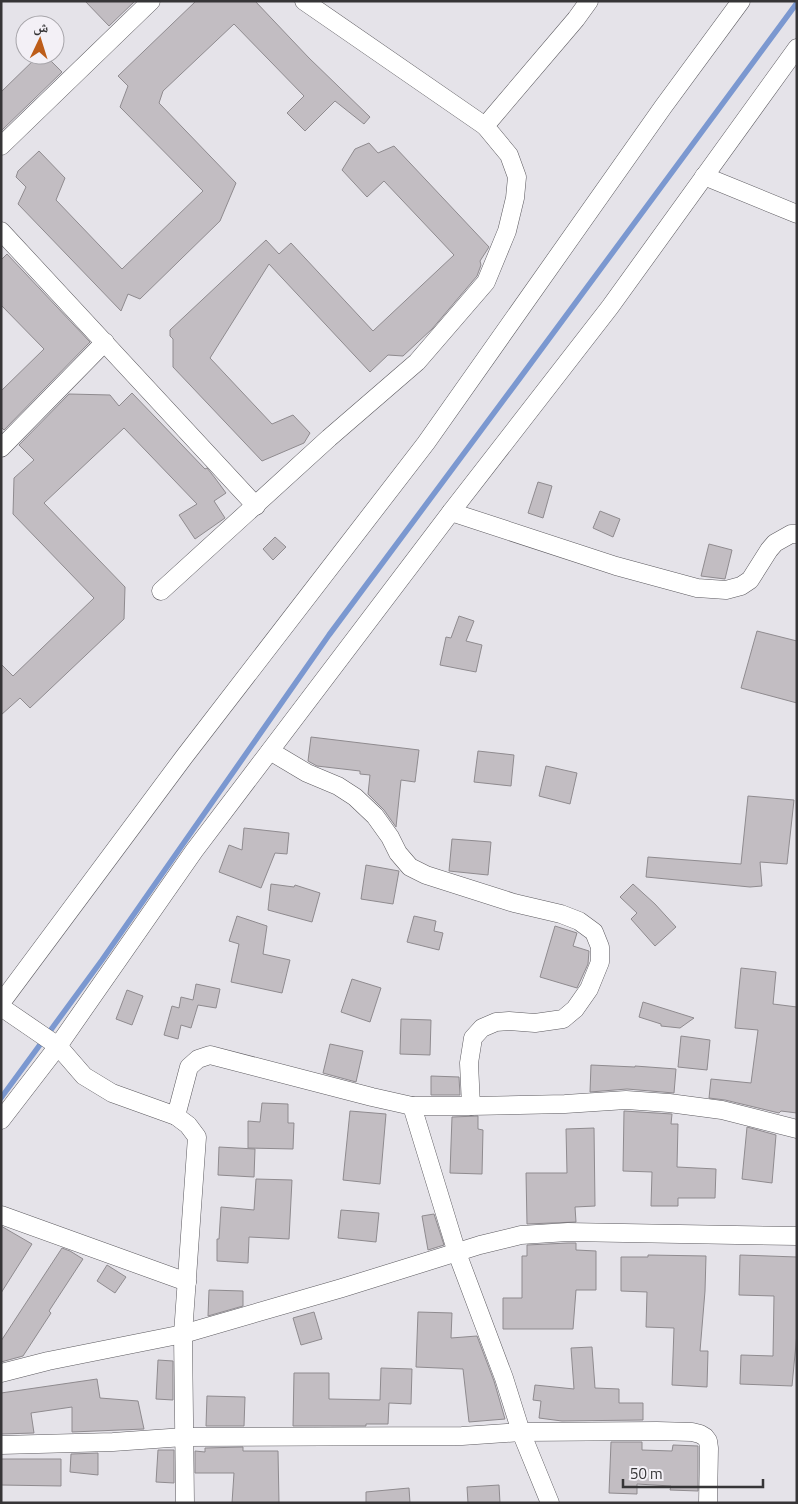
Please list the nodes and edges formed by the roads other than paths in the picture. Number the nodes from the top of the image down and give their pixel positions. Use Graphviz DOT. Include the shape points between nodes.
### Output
graph roads {
  1 [pos="151,1"];
  2 [pos="304,1"];
  3 [pos="589,1"];
  4 [pos="741,1"];
  5 [pos="797,48"];
  6 [pos="486,126"];
  7 [pos="1,146"];
  8 [pos="704,176"];
  9 [pos="797,214"];
  10 [pos="1,231"];
  11 [pos="104,342"];
  12 [pos="1,448"];
  13 [pos="256,506"];
  14 [pos="451,512"];
  15 [pos="797,534"];
  16 [pos="161,591"];
  17 [pos="270,751"];
  18 [pos="1,1005"];
  19 [pos="58,1046"];
  20 [pos="412,1106"];
  21 [pos="471,1106"];
  22 [pos="176,1116"];
  23 [pos="1,1120"];
  24 [pos="797,1129"];
  25 [pos="1,1215"];
  26 [pos="797,1236"];
  27 [pos="457,1253"];
  28 [pos="187,1282"];
  29 [pos="183,1334"];
  30 [pos="1,1374"];
  31 [pos="521,1432"];
  32 [pos="184,1437"];
  33 [pos="1,1445"];
  34 [pos="184,1503"];
  35 [pos="550,1503"];
  36 [pos="708,1503"];
  1 -- 7 [label="street"];
  2 -- 6 [label="street"];
  3 -- 6 [label="street"];
  4 -- 18 [label="street" via="426,443 184,757"];
  5 -- 8 [label="street"];
  6 -- 13 [label="street" via="510,155 517,177 508,231 486,282 417,362"];
  8 -- 9 [label="street"];
  8 -- 14 [label="street" via="610,306"];
  10 -- 11 [label="street"];
  11 -- 12 [label="street"];
  11 -- 13 [label="street"];
  13 -- 16 [label="street"];
  14 -- 15 [label="street" via="616,566 698,588 726,590 750,580 775,543"];
  14 -- 17 [label="street"];
  17 -- 19 [label="street" via="194,851"];
  17 -- 21 [label="street" via="355,797 375,816 398,854 410,867 514,903 561,914 594,932 600,947 600,962 589,989 575,1009 563,1019 535,1023 496,1022 482,1028 473,1038 469,1063"];
  18 -- 19 [label="street"];
  19 -- 22 [label="street" via="84,1076 112,1093"];
  19 -- 23 [label="street"];
  20 -- 21 [label="street"];
  20 -- 22 [label="street" via="210,1055 198,1058 189,1067"];
  20 -- 27 [label="street"];
  21 -- 24 [label="street" via="626,1100 669,1103 722,1110"];
  22 -- 28 [label="street" via="197,1138"];
  25 -- 28 [label="street"];
  26 -- 27 [label="street" via="568,1232 522,1235"];
  27 -- 29 [label="street"];
  27 -- 31 [label="street"];
  28 -- 29 [label="street"];
  29 -- 30 [label="street" via="48,1361"];
  29 -- 32 [label="street"];
  31 -- 32 [label="street" via="462,1436"];
  31 -- 35 [label="street"];
  31 -- 36 [label="street" via="657,1431 700,1434 705,1437 709,1448"];
  32 -- 33 [label="street"];
  32 -- 34 [label="street"];
}
